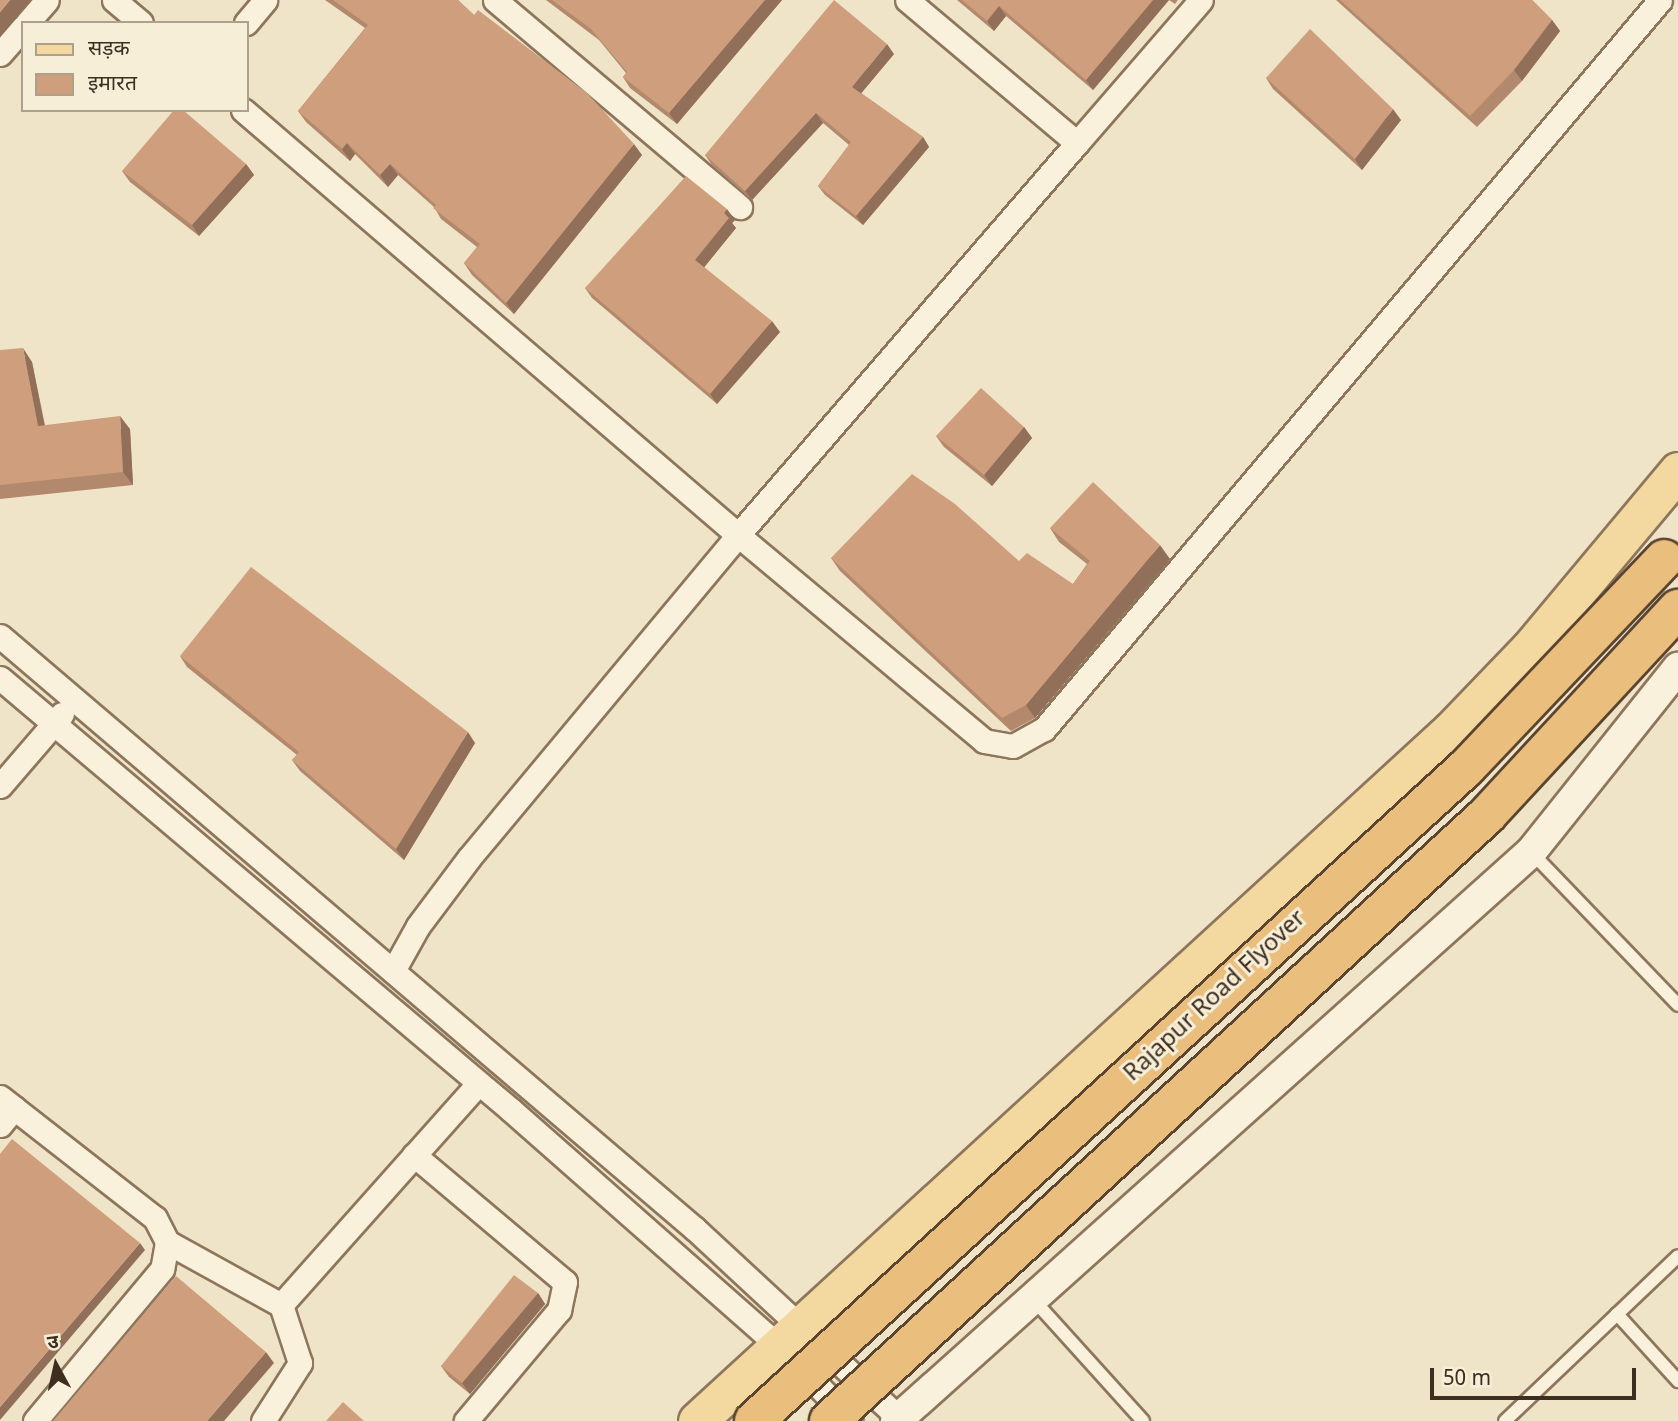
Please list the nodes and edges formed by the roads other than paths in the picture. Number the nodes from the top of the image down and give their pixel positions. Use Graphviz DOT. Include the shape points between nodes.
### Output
graph roads {
  1 [pos="47,0"];
  2 [pos="114,0"];
  3 [pos="265,0"];
  4 [pos="495,0"];
  5 [pos="907,0"];
  6 [pos="1201,0"];
  7 [pos="1660,0"];
  8 [pos="29,21"];
  9 [pos="139,21"];
  10 [pos="248,21"];
  11 [pos="21,30"];
  12 [pos="0,54"];
  13 [pos="245,112"];
  14 [pos="1077,143"];
  15 [pos="740,207"];
  16 [pos="1678,471"];
  17 [pos="738,535"];
  18 [pos="1664,559"];
  19 [pos="1678,609"];
  20 [pos="0,636"];
  21 [pos="1678,668"];
  22 [pos="0,678"];
  23 [pos="74,700"];
  24 [pos="54,724"];
  25 [pos="0,786"];
  26 [pos="1531,852"];
  27 [pos="393,971"];
  28 [pos="1678,1005"];
  29 [pos="479,1083"];
  30 [pos="5,1110"];
  31 [pos="414,1156"];
  32 [pos="167,1242"];
  33 [pos="1678,1256"];
  34 [pos="1031,1297"];
  35 [pos="281,1305"];
  36 [pos="1617,1314"];
  37 [pos="794,1341"];
  38 [pos="1678,1381"];
  39 [pos="898,1420"];
  40 [pos="35,1421"];
  41 [pos="263,1421"];
  42 [pos="466,1421"];
  43 [pos="697,1421"];
  44 [pos="754,1421"];
  45 [pos="829,1421"];
  46 [pos="853,1421"];
  47 [pos="1143,1421"];
  48 [pos="1505,1421"];
  1 -- 8 [label="street"];
  2 -- 9 [label="street"];
  3 -- 10 [label="street"];
  4 -- 15 [label="street"];
  5 -- 14 [label="street"];
  6 -- 14 [label="street"];
  7 -- 17 [label="street" via="1044,729 1013,746 984,741"];
  11 -- 12 [label="street"];
  13 -- 17 [label="street"];
  14 -- 17 [label="street"];
  16 -- 37 [label="main road" via="1529,649 1450,731"];
  17 -- 27 [label="street" via="469,858 418,926"];
  18 -- 44 [label="highway, Rajapur Road Flyover, bridge" via="1466,768"];
  19 -- 45 [label="highway, Rajapur Road Flyover, bridge" via="1487,815"];
  20 -- 23 [label="street"];
  21 -- 26 [label="street"];
  22 -- 24 [label="street"];
  23 -- 24 [label="street"];
  23 -- 27 [label="street"];
  24 -- 25 [label="street"];
  24 -- 29 [label="street"];
  26 -- 28 [label="lane"];
  26 -- 34 [label="street"];
  27 -- 37 [label="street"];
  29 -- 31 [label="street"];
  29 -- 37 [label="street"];
  30 -- 32 [label="street" via="155,1218"];
  31 -- 35 [label="street"];
  31 -- 42 [label="street" via="565,1282 559,1310"];
  32 -- 35 [label="street"];
  32 -- 40 [label="street" via="162,1269"];
  33 -- 36 [label="lane"];
  34 -- 39 [label="street"];
  34 -- 47 [label="lane"];
  35 -- 41 [label="street" via="300,1363"];
  36 -- 38 [label="lane"];
  36 -- 48 [label="lane"];
  37 -- 39 [label="street"];
  37 -- 43 [label="main road"];
  37 -- 46 [label="street"];
}
